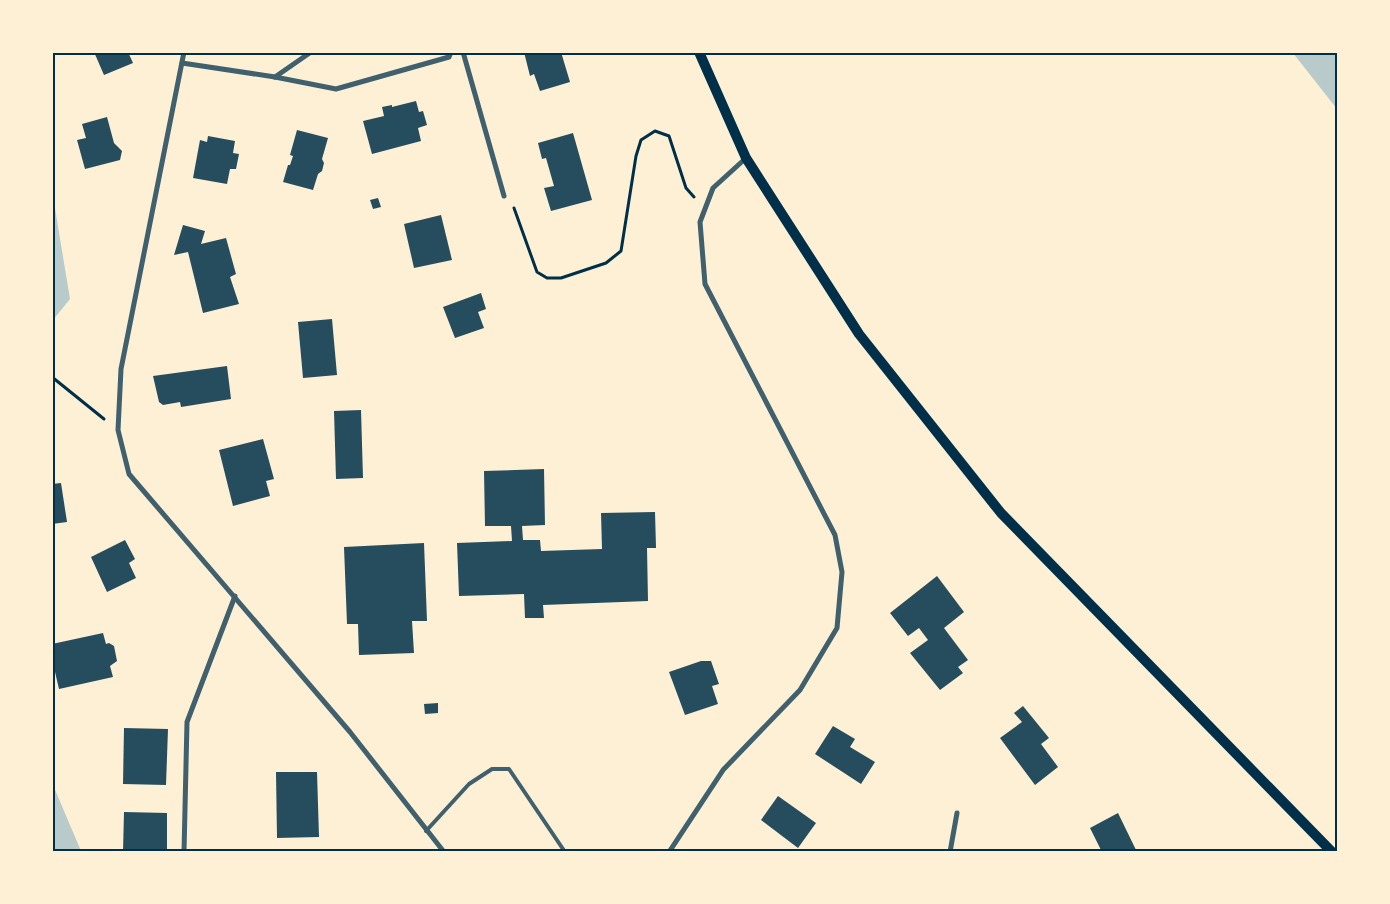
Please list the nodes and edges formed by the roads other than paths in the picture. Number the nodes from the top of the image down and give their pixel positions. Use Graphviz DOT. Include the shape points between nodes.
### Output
graph roads {
  1 [pos="184,52"];
  2 [pos="311,52"];
  3 [pos="451,52"];
  4 [pos="463,52"];
  5 [pos="699,52"];
  6 [pos="182,63"];
  7 [pos="275,77"];
  8 [pos="746,158"];
  9 [pos="504,196"];
  10 [pos="235,596"];
  11 [pos="957,813"];
  12 [pos="426,831"];
  13 [pos="184,852"];
  14 [pos="444,852"];
  15 [pos="566,852"];
  16 [pos="669,852"];
  17 [pos="950,852"];
  18 [pos="1332,852"];
  1 -- 6 [label="street"];
  2 -- 7 [label="street"];
  3 -- 7 [label="street" via="448,57 336,89"];
  4 -- 9 [label="street"];
  5 -- 8 [label="main road"];
  6 -- 7 [label="street"];
  6 -- 10 [label="street" via="120,369 118,430 129,474"];
  8 -- 16 [label="street" via="713,188 700,222 705,284 835,535 842,572 837,628 800,690 723,770"];
  8 -- 18 [label="main road" via="859,334 1001,513"];
  10 -- 12 [label="street" via="350,732"];
  10 -- 13 [label="street" via="187,722"];
  11 -- 17 [label="street"];
  12 -- 14 [label="street"];
  12 -- 15 [label="lane" via="469,784 492,769 509,769"];
}
